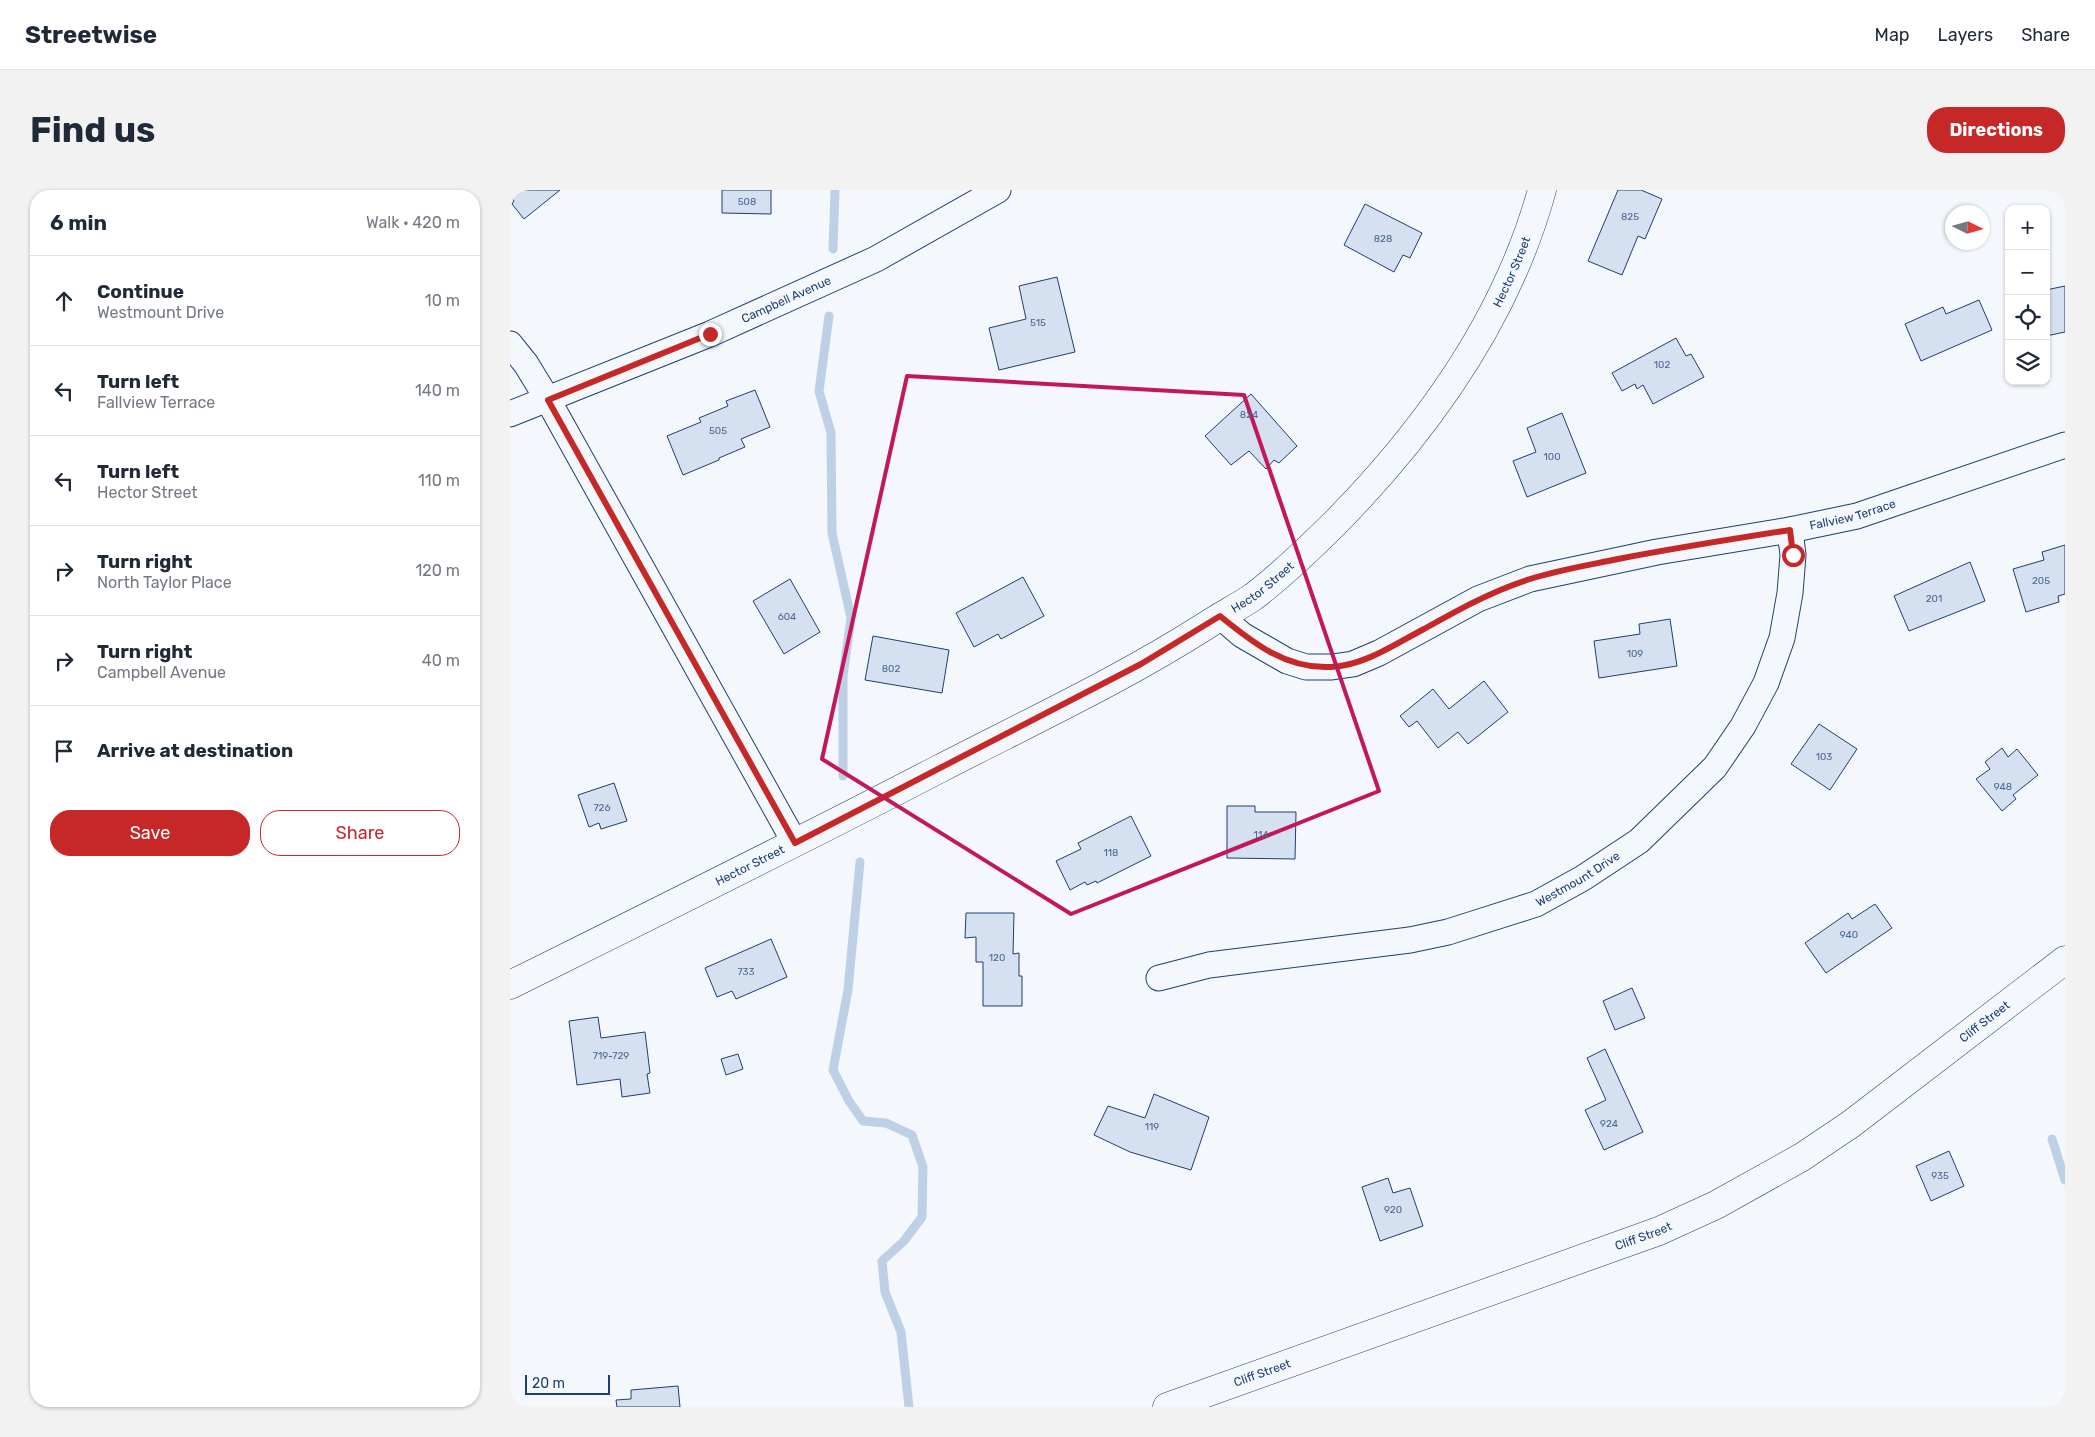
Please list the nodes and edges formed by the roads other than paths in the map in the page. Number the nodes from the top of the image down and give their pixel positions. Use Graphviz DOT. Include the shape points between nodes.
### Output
graph roads {
  1 [pos="998,190"];
  2 [pos="1542,190"];
  3 [pos="510,344"];
  4 [pos="548,400"];
  5 [pos="510,414"];
  6 [pos="2065,444"];
  7 [pos="1790,530"];
  8 [pos="1220,616"];
  9 [pos="795,843"];
  10 [pos="2065,960"];
  11 [pos="1159,978"];
  12 [pos="510,985"];
  13 [pos="1166,1407"];
  1 -- 4 [label="street, Campbell Avenue" via="876,259 710,334"];
  2 -- 8 [label="main road, Hector Street" via="1509,282 1450,386 1415,433 1375,482 1309,548 1251,598"];
  3 -- 4 [label="street"];
  4 -- 5 [label="street, Campbell Avenue"];
  4 -- 9 [label="street"];
  6 -- 7 [label="street, Fallview Terrace" via="1857,516"];
  7 -- 8 [label="street, Fallview Terrace" via="1662,550 1530,579 1478,599 1379,653 1352,664 1306,667 1287,661 1242,635"];
  7 -- 11 [label="street, Westmount Drive" via="1793,555 1790,593 1782,638 1766,683 1743,726 1715,767 1639,841 1536,904 1448,932 1410,940 1209,966"];
  8 -- 9 [label="main road, Hector Street" via="1141,664"];
  9 -- 12 [label="main road, Hector Street"];
  10 -- 13 [label="main road, Cliff Street" via="1851,1124 1802,1158 1716,1205 1659,1231"];
}
